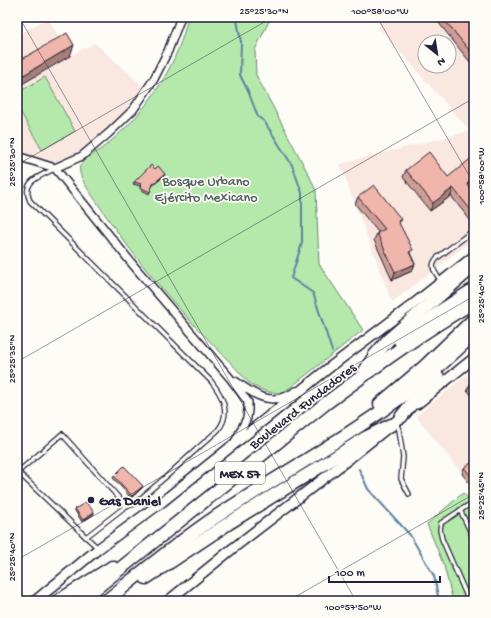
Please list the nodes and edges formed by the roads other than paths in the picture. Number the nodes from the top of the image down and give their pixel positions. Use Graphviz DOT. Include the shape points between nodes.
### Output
graph roads {
  1 [pos="181,17"];
  2 [pos="17,156"];
  3 [pos="55,168"];
  4 [pos="474,230"];
  5 [pos="474,256"];
  6 [pos="474,266"];
  7 [pos="474,280"];
  8 [pos="441,281"];
  9 [pos="474,289"];
  10 [pos="474,302"];
  11 [pos="474,319"];
  12 [pos="474,334"];
  13 [pos="474,344"];
  14 [pos="380,356"];
  15 [pos="474,358"];
  16 [pos="362,376"];
  17 [pos="230,378"];
  18 [pos="303,388"];
  19 [pos="396,421"];
  20 [pos="235,442"];
  21 [pos="332,444"];
  22 [pos="341,458"];
  23 [pos="409,494"];
  24 [pos="162,502"];
  25 [pos="134,504"];
  26 [pos="126,506"];
  27 [pos="467,506"];
  28 [pos="460,510"];
  29 [pos="86,538"];
  30 [pos="474,538"];
  31 [pos="155,541"];
  32 [pos="98,549"];
  33 [pos="34,601"];
  34 [pos="58,601"];
  35 [pos="80,601"];
  36 [pos="106,601"];
  37 [pos="112,601"];
  38 [pos="168,601"];
  39 [pos="469,601"];
  1 -- 3 [label="street" via="154,79 133,110 82,156"];
  2 -- 3 [label="street"];
  3 -- 17 [label="street" via="134,266"];
  3 -- 25 [label="lane" via="32,181 27,194 30,201 211,380 224,400 225,416 218,430"];
  4 -- 8 [label="lane" via="434,262 433,269"];
  5 -- 8 [label="main road"];
  6 -- 16 [label="highway" via="390,339 375,355"];
  7 -- 14 [label="highway" via="401,334"];
  8 -- 18 [label="main road"];
  9 -- 14 [label="highway"];
  10 -- 16 [label="highway, Boulevard Fundadores / MEX 57"];
  11 -- 21 [label="highway" via="425,366"];
  12 -- 21 [label="highway, MEX 57" via="394,403"];
  13 -- 19 [label="highway" via="428,386"];
  14 -- 16 [label="highway"];
  15 -- 19 [label="main road"];
  16 -- 31 [label="highway, Boulevard Fundadores / MEX 57"];
  17 -- 18 [label="street" via="262,398 283,398"];
  17 -- 20 [label="street" via="248,402 247,418"];
  18 -- 20 [label="main road"];
  19 -- 22 [label="highway"];
  19 -- 23 [label="lane" via="400,430 403,457 400,479"];
  20 -- 24 [label="main road"];
  21 -- 36 [label="highway, MEX 57" via="215,518"];
  22 -- 37 [label="highway" via="205,539"];
  22 -- 38 [label="main road"];
  24 -- 25 [label="lane"];
  24 -- 32 [label="main road"];
  25 -- 26 [label="lane"];
  26 -- 29 [label="lane"];
  26 -- 29 [label="lane" via="62,434 18,472"];
  27 -- 28 [label="lane"];
  28 -- 30 [label="lane"];
  28 -- 39 [label="lane" via="441,522 440,530"];
  29 -- 32 [label="lane"];
  31 -- 34 [label="highway"];
  31 -- 35 [label="highway, Boulevard Fundadores / MEX 57"];
  32 -- 33 [label="main road"];
}
